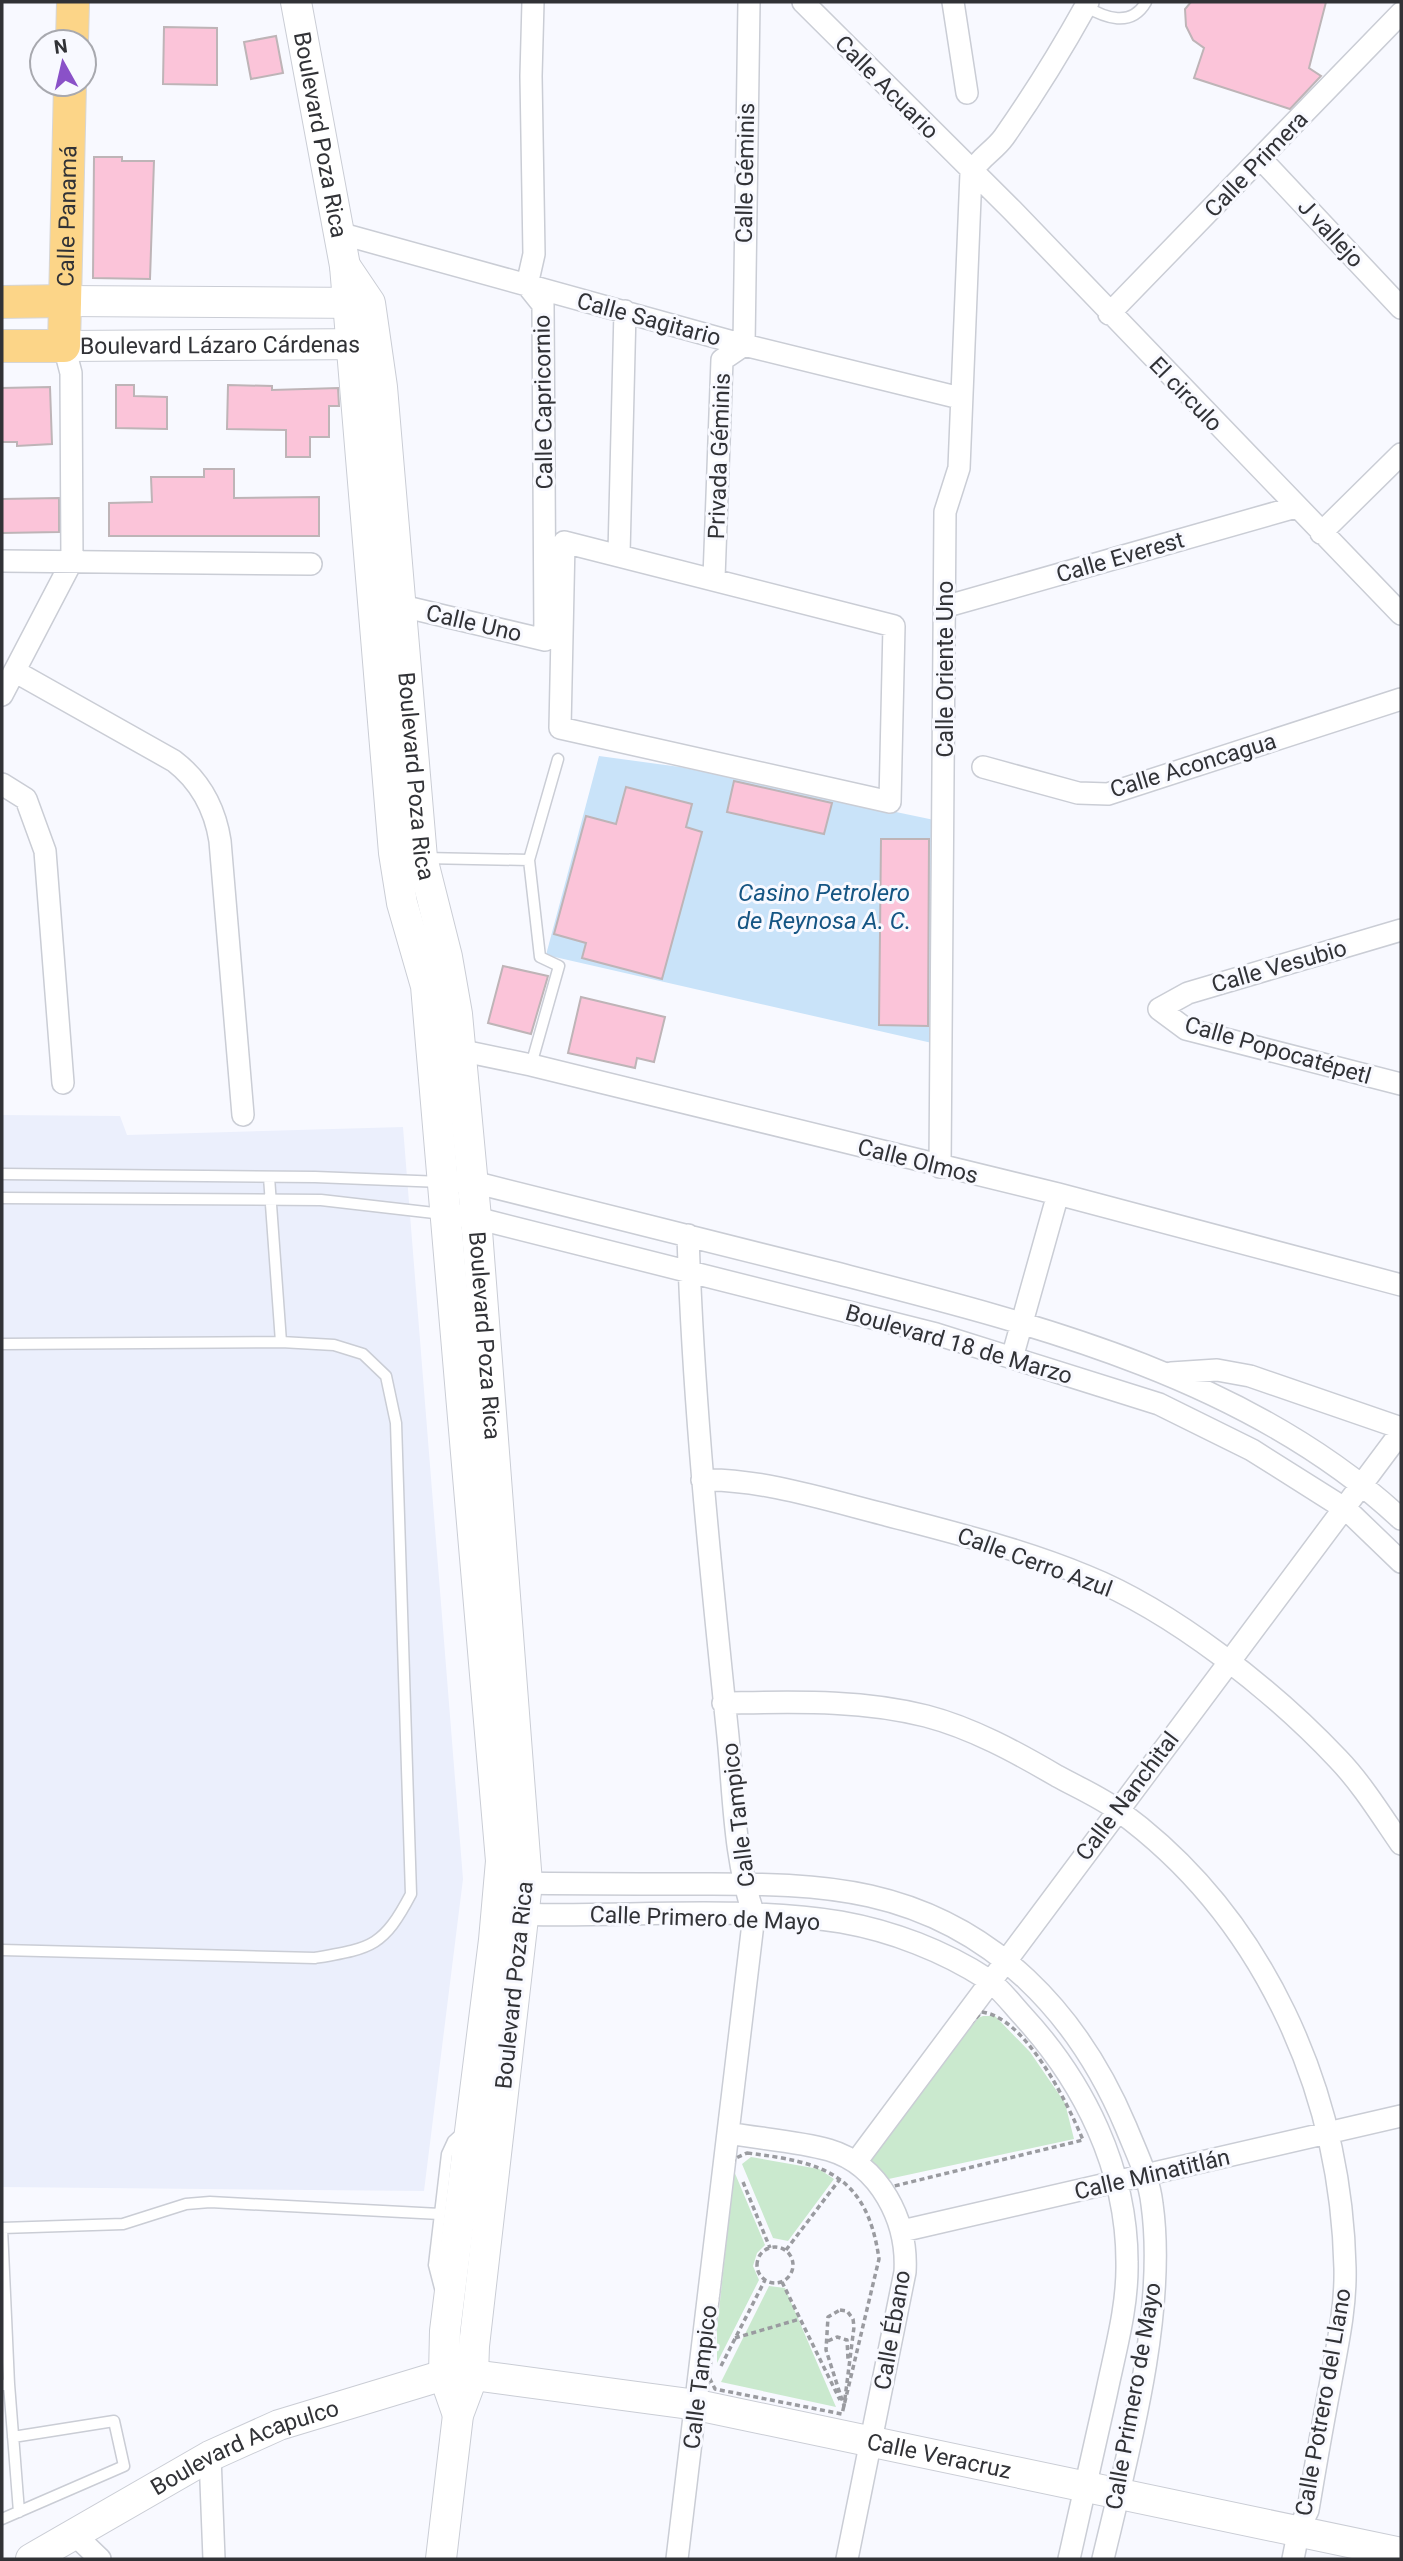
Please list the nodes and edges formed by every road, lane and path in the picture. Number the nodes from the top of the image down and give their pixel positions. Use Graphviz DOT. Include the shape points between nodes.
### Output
graph roads {
  1 [pos="73,2"];
  2 [pos="296,2"];
  3 [pos="533,2"];
  4 [pos="749,2"];
  5 [pos="803,2"];
  6 [pos="953,2"];
  7 [pos="1146,2"];
  8 [pos="1087,4"];
  9 [pos="1401,13"];
  10 [pos="72,28"];
  11 [pos="967,93"];
  12 [pos="71,98"];
  13 [pos="1261,159"];
  14 [pos="971,173"];
  15 [pos="339,233"];
  16 [pos="527,285"];
  17 [pos="65,301"];
  18 [pos="2,302"];
  19 [pos="358,303"];
  20 [pos="1401,308"];
  21 [pos="625,311"];
  22 [pos="1109,314"];
  23 [pos="363,344"];
  24 [pos="744,345"];
  25 [pos="2,346"];
  26 [pos="64,346"];
  27 [pos="960,398"];
  28 [pos="1401,454"];
  29 [pos="1296,507"];
  30 [pos="1321,533"];
  31 [pos="619,554"];
  32 [pos="2,561"];
  33 [pos="72,561"];
  34 [pos="311,564"];
  35 [pos="714,578"];
  36 [pos="402,606"];
  37 [pos="944,607"];
  38 [pos="1401,614"];
  39 [pos="545,640"];
  40 [pos="16,672"];
  41 [pos="2,695"];
  42 [pos="1401,699"];
  43 [pos="558,759"];
  44 [pos="983,767"];
  45 [pos="2,784"];
  46 [pos="422,858"];
  47 [pos="530,860"];
  48 [pos="1401,930"];
  49 [pos="1159,1009"];
  50 [pos="445,1048"];
  51 [pos="531,1065"];
  52 [pos="63,1083"];
  53 [pos="1401,1084"];
  54 [pos="243,1115"];
  55 [pos="940,1167"];
  56 [pos="2,1174"];
  57 [pos="269,1177"];
  58 [pos="459,1182"];
  59 [pos="1058,1194"];
  60 [pos="2,1198"];
  61 [pos="271,1199"];
  62 [pos="447,1214"];
  63 [pos="476,1218"];
  64 [pos="688,1235"];
  65 [pos="689,1272"];
  66 [pos="1401,1285"];
  67 [pos="1022,1325"];
  68 [pos="281,1342"];
  69 [pos="2,1344"];
  70 [pos="1012,1358"];
  71 [pos="1169,1373"];
  72 [pos="1401,1430"];
  73 [pos="702,1480"];
  74 [pos="1362,1484"];
  75 [pos="1344,1508"];
  76 [pos="1401,1519"];
  77 [pos="1401,1562"];
  78 [pos="1228,1662"];
  79 [pos="723,1703"];
  80 [pos="1117,1810"];
  81 [pos="1401,1844"];
  82 [pos="514,1883"];
  83 [pos="743,1884"];
  84 [pos="510,1914"];
  85 [pos="754,1915"];
  86 [pos="2,1950"];
  87 [pos="1005,1958"];
  88 [pos="989,1980"];
  89 [pos="496,2035"];
  90 [pos="1401,2116"];
  91 [pos="471,2124"];
  92 [pos="1328,2132"];
  93 [pos="728,2133"];
  94 [pos="734,2159"];
  95 [pos="862,2162"];
  96 [pos="1146,2175"];
  97 [pos="840,2179"];
  98 [pos="1118,2183"];
  99 [pos="440,2214"];
  100 [pos="902,2231"];
  101 [pos="770,2248"];
  102 [pos="786,2250"];
  103 [pos="765,2280"];
  104 [pos="782,2282"];
  105 [pos="448,2308"];
  106 [pos="800,2319"];
  107 [pos="735,2338"];
  108 [pos="828,2341"];
  109 [pos="459,2375"];
  110 [pos="847,2379"];
  111 [pos="5,2384"];
  112 [pos="705,2394"];
  113 [pos="844,2406"];
  114 [pos="13,2437"];
  115 [pos="872,2441"];
  116 [pos="210,2456"];
  117 [pos="1085,2488"];
  118 [pos="1119,2492"];
  119 [pos="19,2512"];
  120 [pos="2,2519"];
  121 [pos="1299,2529"];
  122 [pos="74,2534"];
  123 [pos="1401,2553"];
  124 [pos="31,2559"];
  125 [pos="100,2559"];
  126 [pos="214,2559"];
  127 [pos="441,2559"];
  128 [pos="677,2559"];
  129 [pos="847,2559"];
  130 [pos="1069,2559"];
  131 [pos="1103,2559"];
  132 [pos="1293,2559"];
  1 -- 10 [label="main road"];
  2 -- 15 [label="main road, Boulevard Poza Rica"];
  3 -- 16 [label="street, Calle Capricornio" via="534,254"];
  4 -- 24 [label="street, Calle Géminis"];
  5 -- 14 [label="street, Calle Acuario"];
  6 -- 11 [label="street"];
  7 -- 8 [label="lane" via="1142,9 1106,19"];
  8 -- 14 [label="street" via="1051,70 998,146 978,159"];
  9 -- 13 [label="street, Calle Primera"];
  12 -- 17 [label="main road, Calle Panamá"];
  13 -- 20 [label="street, J vallejo"];
  13 -- 22 [label="street, Calle Primera"];
  14 -- 22 [label="street, El circulo"];
  14 -- 27 [label="street, Calle Oriente Uno"];
  15 -- 16 [label="street, Calle Sagitario"];
  15 -- 19 [label="main road, Boulevard Poza Rica"];
  16 -- 21 [label="street, Calle Sagitario"];
  16 -- 39 [label="street, Calle Capricornio" via="543,305"];
  17 -- 18 [label="main road"];
  17 -- 19 [label="main road"];
  17 -- 26 [label="main road, Calle Panamá"];
  19 -- 23 [label="main road, Boulevard Poza Rica"];
  21 -- 24 [label="street, Calle Sagitario"];
  21 -- 31 [label="street"];
  22 -- 29 [label="street, El circulo"];
  23 -- 26 [label="main road, Boulevard Lázaro Cárdenas"];
  23 -- 36 [label="main road, Boulevard Poza Rica"];
  23 -- 50 [label="main road, Boulevard Poza Rica" via="394,853 402,903"];
  24 -- 27 [label="street, Calle Sagitario"];
  24 -- 35 [label="street, Privada Géminis" via="722,360"];
  25 -- 26 [label="main road"];
  26 -- 33 [label="street" via="71,373"];
  27 -- 37 [label="street, Calle Oriente Uno" via="959,468 945,512"];
  28 -- 30 [label="street"];
  29 -- 30 [label="street, El circulo"];
  29 -- 37 [label="street, Calle Everest"];
  30 -- 38 [label="street, El circulo"];
  31 -- 35 [label="street"];
  31 -- 35 [label="street" via="564,542 560,728 890,802 894,626"];
  32 -- 33 [label="street"];
  33 -- 34 [label="street"];
  33 -- 40 [label="street"];
  36 -- 39 [label="street, Calle Uno"];
  36 -- 46 [label="main road, Boulevard Poza Rica"];
  37 -- 55 [label="street, Calle Oriente Uno"];
  40 -- 41 [label="street"];
  40 -- 54 [label="street" via="174,761 205,797 220,841"];
  42 -- 44 [label="street, Calle Aconcagua" via="1108,794 1078,793"];
  43 -- 47 [label="lane"];
  45 -- 52 [label="street" via="26,799 45,851"];
  46 -- 47 [label="lane"];
  46 -- 50 [label="main road, Boulevard Poza Rica" via="452,979"];
  47 -- 51 [label="lane" via="540,957 559,966"];
  48 -- 49 [label="street, Calle Vesubio" via="1188,993"];
  49 -- 53 [label="street, Calle Popocatépetl" via="1186,1030"];
  50 -- 51 [label="street, Calle Olmos"];
  50 -- 58 [label="main road, Boulevard Poza Rica"];
  51 -- 55 [label="street, Calle Olmos"];
  55 -- 59 [label="street, Calle Olmos"];
  56 -- 57 [label="lane"];
  57 -- 58 [label="lane"];
  57 -- 61 [label="lane"];
  58 -- 62 [label="main road, Boulevard Poza Rica"];
  58 -- 63 [label="main road, Boulevard Poza Rica"];
  58 -- 64 [label="street, Boulevard 18 de Marzo"];
  59 -- 66 [label="street, Calle Olmos"];
  59 -- 67 [label="street"];
  60 -- 61 [label="lane"];
  61 -- 62 [label="lane" via="321,1199"];
  61 -- 68 [label="lane"];
  62 -- 63 [label="street, Boulevard 18 de Marzo"];
  62 -- 82 [label="main road, Boulevard Poza Rica" via="501,1861"];
  63 -- 65 [label="street, Boulevard 18 de Marzo"];
  63 -- 82 [label="main road, Boulevard Poza Rica"];
  64 -- 65 [label="street, Calle Tampico"];
  64 -- 67 [label="street, Boulevard 18 de Marzo" via="947,1301"];
  65 -- 70 [label="street, Boulevard 18 de Marzo" via="936,1334"];
  65 -- 73 [label="street, Calle Tampico"];
  67 -- 70 [label="street"];
  67 -- 71 [label="street, Boulevard 18 de Marzo"];
  68 -- 69 [label="lane"];
  68 -- 86 [label="lane" via="334,1345 363,1353 386,1376 396,1423 411,1894 393,1928 362,1950 315,1958"];
  70 -- 75 [label="street, Boulevard 18 de Marzo" via="1159,1404 1252,1450"];
  71 -- 72 [label="street" via="1217,1370 1250,1376"];
  71 -- 74 [label="street, Boulevard 18 de Marzo" via="1267,1422"];
  72 -- 74 [label="street, Calle Nanchital"];
  73 -- 78 [label="street, Calle Cerro Azul" via="727,1479 855,1507 960,1534 1086,1576 1147,1605"];
  73 -- 79 [label="street, Calle Tampico"];
  74 -- 75 [label="street, Calle Nanchital"];
  74 -- 76 [label="street, Boulevard 18 de Marzo"];
  75 -- 77 [label="street, Boulevard 18 de Marzo"];
  75 -- 78 [label="street, Calle Nanchital"];
  78 -- 80 [label="street, Calle Nanchital"];
  78 -- 81 [label="street, Calle Cerro Azul" via="1339,1760"];
  79 -- 80 [label="street, Calle Potrero del Llano" via="877,1706 928,1717 1023,1756"];
  79 -- 83 [label="street, Calle Tampico"];
  80 -- 87 [label="street, Calle Nanchital"];
  80 -- 92 [label="street, Calle Potrero del Llano" via="1176,1858 1251,1948 1299,2045"];
  82 -- 83 [label="street, Calle Primero de Mayo"];
  82 -- 84 [label="main road, Boulevard Poza Rica"];
  83 -- 85 [label="street, Calle Tampico"];
  83 -- 87 [label="street, Calle Primero de Mayo" via="870,1896 953,1926"];
  84 -- 85 [label="street, Calle Primero de Mayo"];
  84 -- 89 [label="main road, Boulevard Poza Rica"];
  85 -- 88 [label="street, Calle Primero de Mayo" via="841,1922 891,1935 941,1953"];
  85 -- 93 [label="street, Calle Tampico"];
  87 -- 88 [label="street, Calle Nanchital"];
  87 -- 96 [label="street, Calle Primero de Mayo" via="1076,2034 1120,2112"];
  88 -- 95 [label="street, Calle Nanchital"];
  88 -- 98 [label="street, Calle Primero de Mayo" via="1038,2032 1071,2077 1095,2120"];
  89 -- 91 [label="main road, Boulevard Poza Rica"];
  89 -- 109 [label="main road, Boulevard Poza Rica" via="474,2346"];
  90 -- 92 [label="street, Calle Minatitlán"];
  91 -- 99 [label="lane" via="447,2154"];
  91 -- 105 [label="main road, Boulevard Poza Rica"];
  92 -- 96 [label="street, Calle Minatitlán"];
  92 -- 121 [label="street, Calle Potrero del Llano" via="1340,2204 1344,2309 1308,2510"];
  93 -- 95 [label="street, Calle Ébano" via="829,2150"];
  93 -- 112 [label="street, Calle Tampico"];
  94 -- 97 [label="path" via="747,2153 772,2156 824,2167"];
  94 -- 101 [label="path"];
  94 -- 112 [label="path"];
  95 -- 95 [label="path" via="886,2188 1083,2140 1068,2103 1031,2049 996,2014 982,2012 961,2032"];
  95 -- 100 [label="street, Calle Ébano" via="890,2199"];
  96 -- 98 [label="street, Calle Minatitlán"];
  96 -- 118 [label="street, Calle Primero de Mayo" via="1153,2204 1155,2294"];
  97 -- 102 [label="path"];
  97 -- 113 [label="path" via="866,2212 879,2259"];
  98 -- 100 [label="street, Calle Minatitlán"];
  98 -- 117 [label="street, Calle Primero de Mayo" via="1128,2262 1125,2303"];
  99 -- 105 [label="lane" via="434,2265"];
  99 -- 111 [label="lane" via="210,2202 186,2204 123,2224 2,2228"];
  100 -- 115 [label="street, Calle Ébano" via="905,2272"];
  101 -- 102 [label="path"];
  101 -- 103 [label="path" via="761,2254 757,2265"];
  102 -- 104 [label="path" via="793,2259 793,2270"];
  103 -- 104 [label="path"];
  103 -- 107 [label="path"];
  104 -- 106 [label="path"];
  105 -- 109 [label="main road, Boulevard Poza Rica"];
  106 -- 107 [label="path"];
  106 -- 113 [label="path"];
  107 -- 112 [label="path"];
  108 -- 110 [label="path" via="846,2340"];
  108 -- 110 [label="path" via="828,2317 847,2311 854,2327"];
  108 -- 113 [label="path" via="826,2350"];
  109 -- 112 [label="main road, Calle Veracruz"];
  109 -- 116 [label="main road, Boulevard Acapulco" via="279,2425"];
  109 -- 127 [label="main road, Boulevard Poza Rica"];
  110 -- 113 [label="path"];
  111 -- 114 [label="lane"];
  112 -- 113 [label="path" via="715,2389 842,2414"];
  112 -- 115 [label="main road, Calle Veracruz"];
  112 -- 128 [label="street, Calle Tampico"];
  114 -- 119 [label="lane"];
  114 -- 119 [label="lane" via="114,2421 124,2466"];
  115 -- 117 [label="main road, Calle Veracruz"];
  115 -- 129 [label="street, Calle Ébano"];
  116 -- 122 [label="main road, Boulevard Acapulco"];
  116 -- 126 [label="street"];
  117 -- 118 [label="main road, Calle Veracruz"];
  117 -- 130 [label="street, Calle Primero de Mayo"];
  118 -- 121 [label="main road, Calle Veracruz"];
  118 -- 131 [label="street, Calle Primero de Mayo"];
  119 -- 120 [label="lane"];
  121 -- 123 [label="main road, Calle Veracruz"];
  121 -- 132 [label="street, Calle Potrero del Llano"];
  122 -- 124 [label="main road, Boulevard Acapulco"];
  122 -- 125 [label="street"];
}
